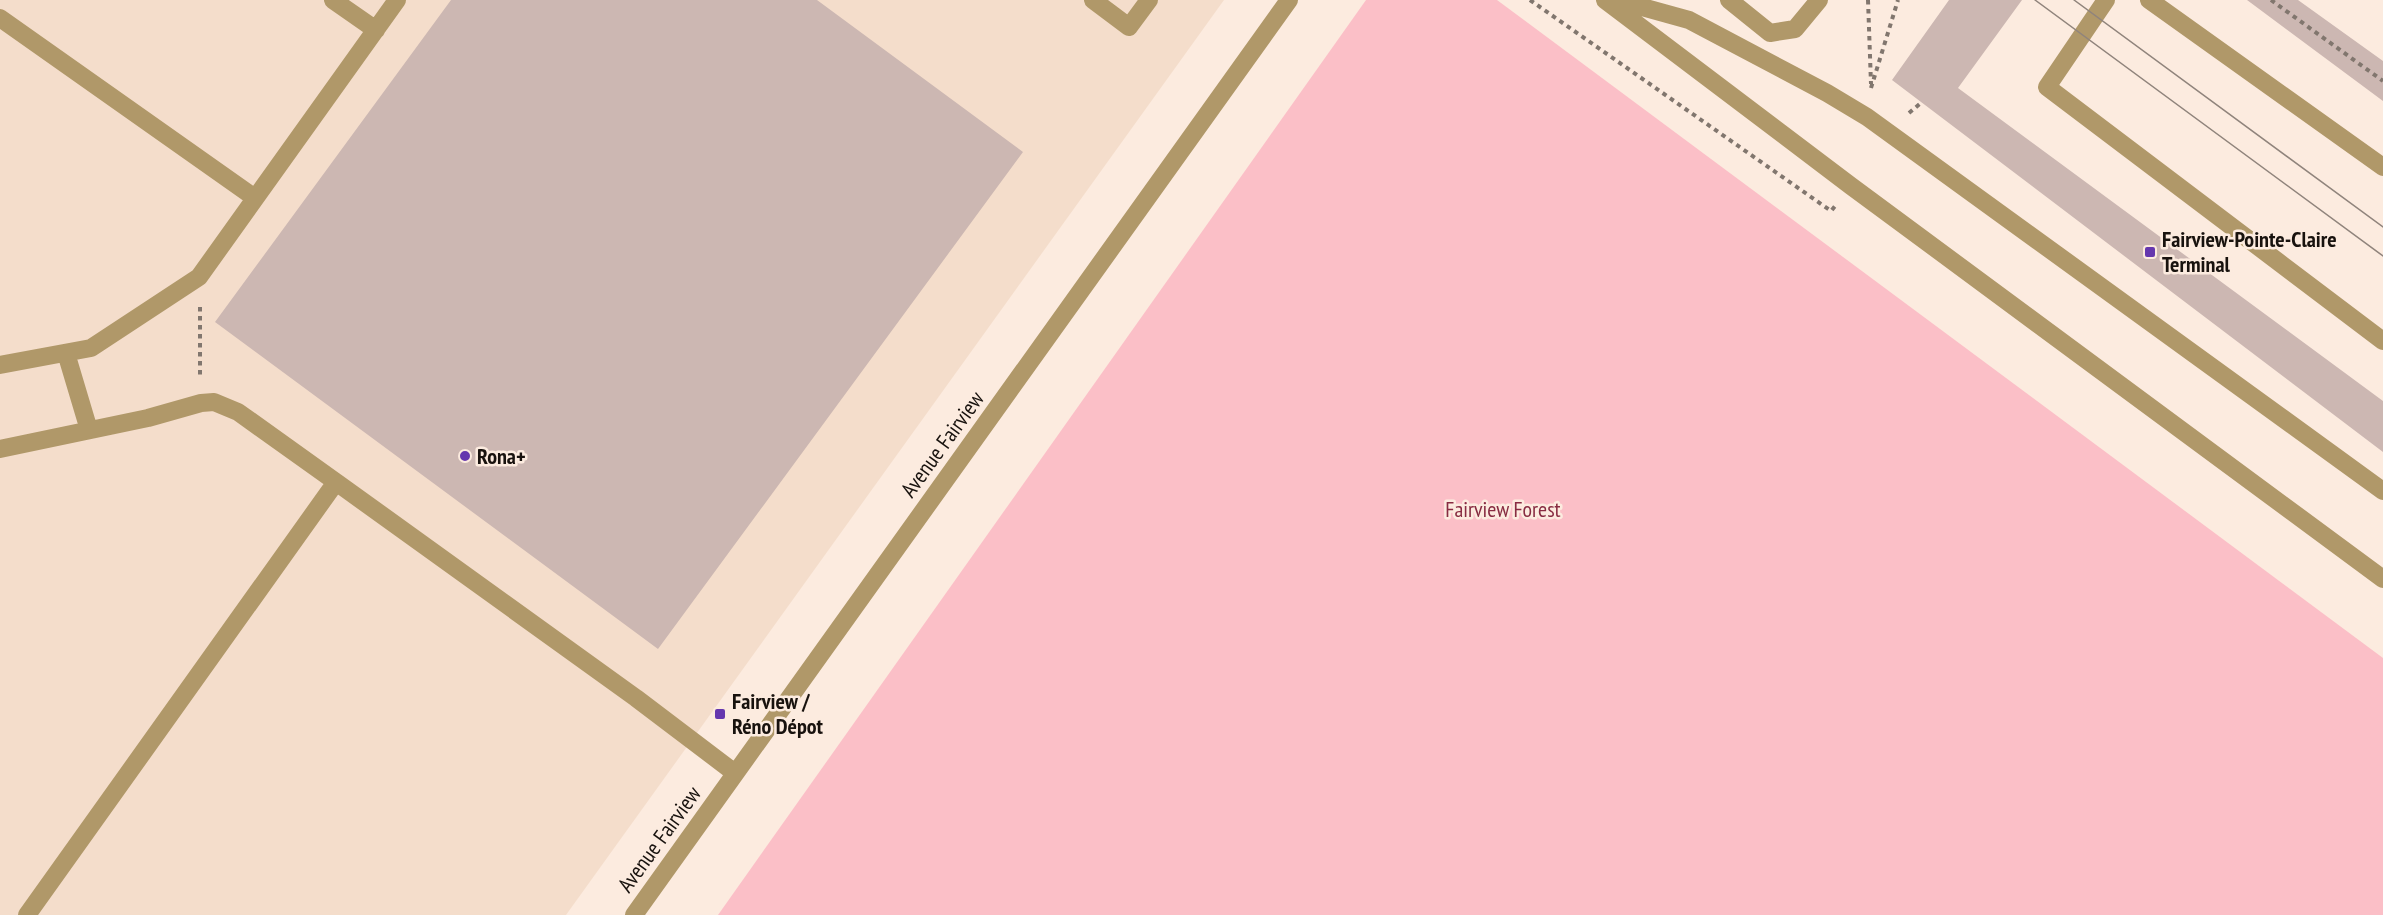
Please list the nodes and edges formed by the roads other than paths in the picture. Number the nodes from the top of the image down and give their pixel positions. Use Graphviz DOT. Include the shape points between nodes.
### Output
graph roads {
  1 [pos="333,0"];
  2 [pos="397,0"];
  3 [pos="1093,0"];
  4 [pos="1149,0"];
  5 [pos="1289,0"];
  6 [pos="1605,0"];
  7 [pos="1617,0"];
  8 [pos="1729,0"];
  9 [pos="1819,0"];
  10 [pos="2106,0"];
  11 [pos="2150,0"];
  12 [pos="0,18"];
  13 [pos="376,30"];
  14 [pos="2383,167"];
  15 [pos="255,198"];
  16 [pos="2383,341"];
  17 [pos="66,353"];
  18 [pos="0,365"];
  19 [pos="89,430"];
  20 [pos="0,449"];
  21 [pos="336,482"];
  22 [pos="2383,491"];
  23 [pos="2383,579"];
  24 [pos="735,773"];
  25 [pos="27,914"];
  26 [pos="634,915"];
  1 -- 13 [label="street"];
  2 -- 13 [label="street"];
  3 -- 4 [label="street" via="1129,27"];
  5 -- 24 [label="street, Avenue Fairview"];
  6 -- 23 [label="street"];
  7 -- 22 [label="street" via="1689,20 1867,117"];
  8 -- 9 [label="street" via="1770,33 1795,29"];
  10 -- 16 [label="street" via="2047,87"];
  11 -- 14 [label="street"];
  12 -- 15 [label="street"];
  13 -- 15 [label="street"];
  15 -- 17 [label="street" via="199,277 91,348"];
  17 -- 18 [label="street"];
  17 -- 19 [label="street"];
  19 -- 20 [label="street"];
  19 -- 21 [label="street" via="214,402 238,412"];
  21 -- 24 [label="street"];
  21 -- 25 [label="street"];
  24 -- 26 [label="street, Avenue Fairview"];
}
